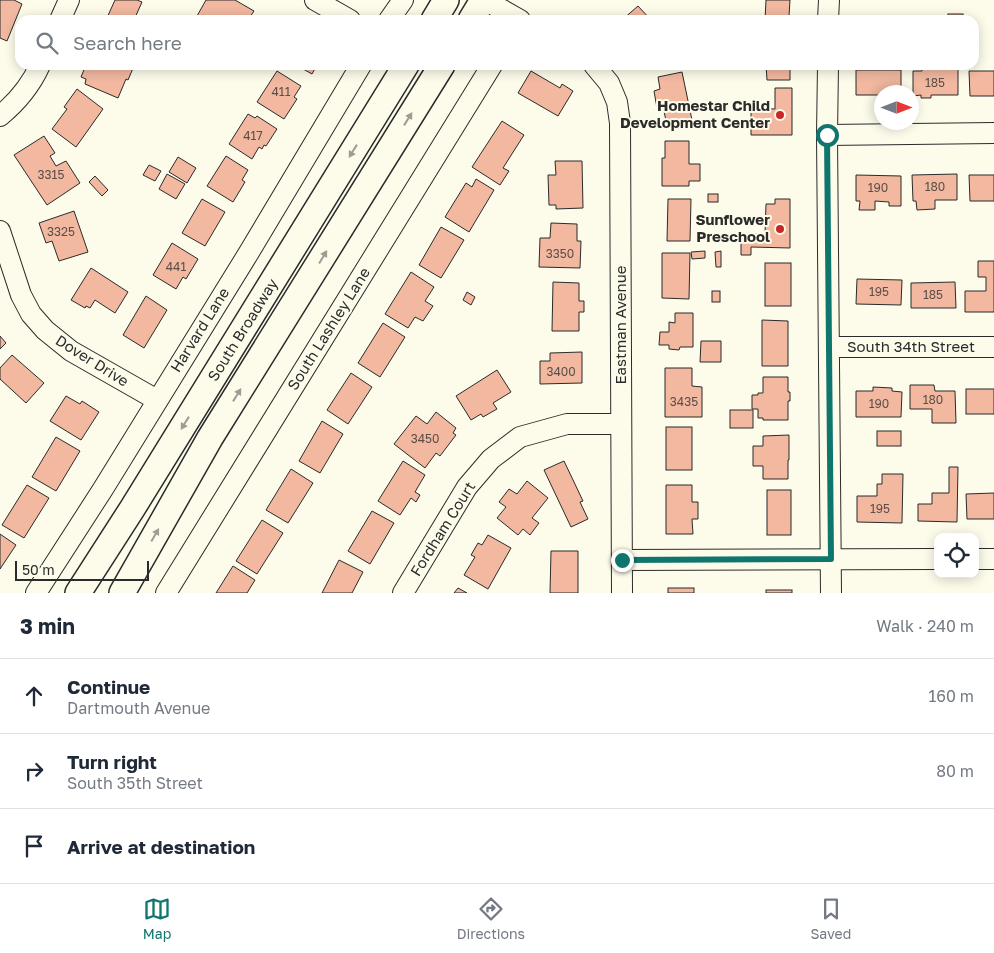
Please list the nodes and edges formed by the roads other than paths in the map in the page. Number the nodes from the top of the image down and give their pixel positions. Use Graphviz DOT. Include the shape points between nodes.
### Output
graph roads {
  1 [pos="69,0"];
  2 [pos="315,0"];
  3 [pos="403,0"];
  4 [pos="446,0"];
  5 [pos="484,0"];
  6 [pos="829,0"];
  7 [pos="62,15"];
  8 [pos="341,15"];
  9 [pos="392,15"];
  10 [pos="437,15"];
  11 [pos="474,15"];
  12 [pos="511,15"];
  13 [pos="828,15"];
  14 [pos="38,70"];
  15 [pos="358,70"];
  16 [pos="403,70"];
  17 [pos="439,70"];
  18 [pos="489,70"];
  19 [pos="598,70"];
  20 [pos="828,70"];
  21 [pos="0,116"];
  22 [pos="994,133"];
  23 [pos="827,135"];
  24 [pos="0,231"];
  25 [pos="829,347"];
  26 [pos="994,347"];
  27 [pos="157,400"];
  28 [pos="622,424"];
  29 [pos="831,559"];
  30 [pos="934,559"];
  31 [pos="979,559"];
  32 [pos="622,560"];
  33 [pos="994,560"];
  34 [pos="36,593"];
  35 [pos="78,593"];
  36 [pos="122,593"];
  37 [pos="166,593"];
  38 [pos="403,593"];
  39 [pos="622,593"];
  40 [pos="831,593"];
  1 -- 7 [label="street"];
  2 -- 8 [label="street"];
  3 -- 9 [label="street"];
  4 -- 10 [label="main road"];
  5 -- 11 [label="main road"];
  5 -- 12 [label="street"];
  6 -- 13 [label="street"];
  14 -- 21 [label="street" via="15,103"];
  15 -- 27 [label="street, Harvard Lane"];
  16 -- 35 [label="main road, South Broadway, one-way"];
  36 -- 17 [label="main road, South Broadway, one-way" via="210,438"];
  18 -- 37 [label="street, South Lashley Lane"];
  19 -- 28 [label="street, Eastman Avenue" via="609,82 617,102 620,123"];
  20 -- 23 [label="street"];
  22 -- 23 [label="street"];
  23 -- 25 [label="street"];
  24 -- 27 [label="street, Dover Drive" via="21,295 45,330 71,351"];
  25 -- 26 [label="street, South 34th Street"];
  25 -- 29 [label="street"];
  27 -- 34 [label="street, Harvard Lane"];
  28 -- 32 [label="street, Eastman Avenue"];
  28 -- 38 [label="street, Fordham Court" via="567,424 520,437 491,459 467,487"];
  29 -- 30 [label="street"];
  29 -- 32 [label="street"];
  29 -- 40 [label="street"];
  31 -- 33 [label="street"];
  32 -- 39 [label="street, Eastman Avenue"];
}
